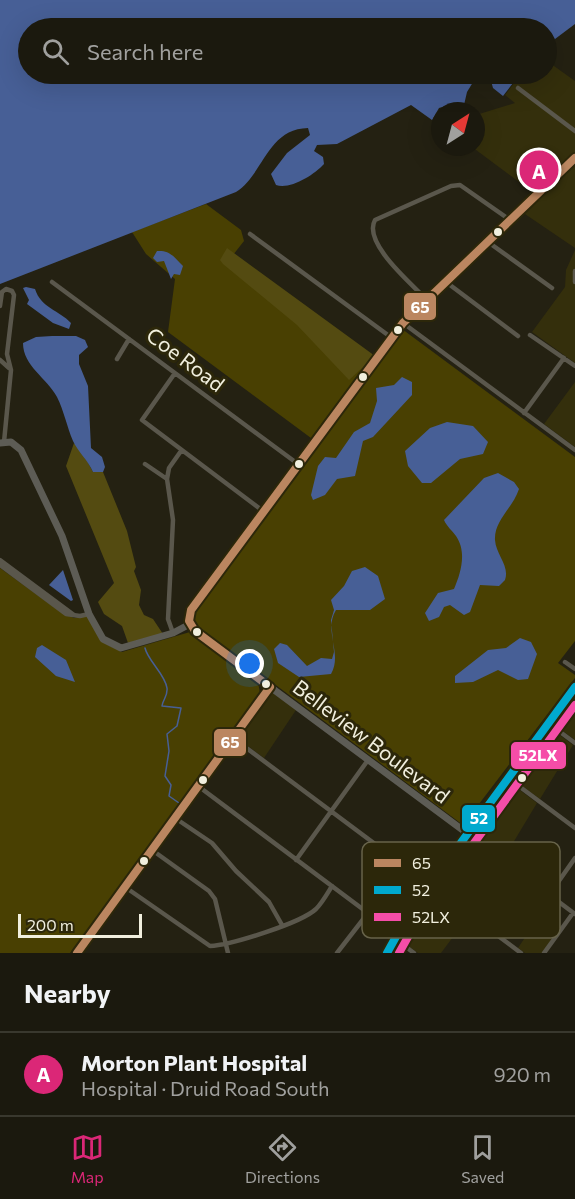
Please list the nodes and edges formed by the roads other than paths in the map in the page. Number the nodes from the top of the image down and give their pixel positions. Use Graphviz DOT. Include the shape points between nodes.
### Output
graph roads {
  1 [pos="518,88"];
  2 [pos="575,131"];
  3 [pos="575,158"];
  4 [pos="510,220"];
  5 [pos="250,234"];
  6 [pos="488,242"];
  7 [pos="575,271"];
  8 [pos="52,282"];
  9 [pos="446,282"];
  10 [pos="575,282"];
  11 [pos="552,288"];
  12 [pos="427,300"];
  13 [pos="0,306"];
  14 [pos="403,323"];
  15 [pos="530,335"];
  16 [pos="518,336"];
  17 [pos="392,338"];
  18 [pos="129,339"];
  19 [pos="7,354"];
  20 [pos="564,358"];
  21 [pos="117,359"];
  22 [pos="0,360"];
  23 [pos="575,366"];
  24 [pos="10,370"];
  25 [pos="175,373"];
  26 [pos="524,413"];
  27 [pos="2,442"];
  28 [pos="575,450"];
  29 [pos="181,451"];
  30 [pos="145,464"];
  31 [pos="298,464"];
  32 [pos="167,479"];
  33 [pos="263,511"];
  34 [pos="0,560"];
  35 [pos="0,565"];
  36 [pos="89,614"];
  37 [pos="74,615"];
  38 [pos="190,624"];
  39 [pos="173,633"];
  40 [pos="565,662"];
  41 [pos="575,669"];
  42 [pos="270,687"];
  43 [pos="575,687"];
  44 [pos="548,723"];
  45 [pos="232,738"];
  46 [pos="575,743"];
  47 [pos="368,760"];
  48 [pos="508,778"];
  49 [pos="198,786"];
  50 [pos="331,812"];
  51 [pos="175,818"];
  52 [pos="575,828"];
  53 [pos="468,834"];
  54 [pos="372,842"];
  55 [pos="462,842"];
  56 [pos="479,842"];
  57 [pos="152,850"];
  58 [pos="575,858"];
  59 [pos="296,860"];
  60 [pos="560,879"];
  61 [pos="333,886"];
  62 [pos="125,887"];
  63 [pos="560,903"];
  64 [pos="362,908"];
  65 [pos="574,914"];
  66 [pos="362,921"];
  67 [pos="282,925"];
  68 [pos="560,932"];
  69 [pos="394,938"];
  70 [pos="501,938"];
  71 [pos="556,938"];
  72 [pos="226,944"];
  73 [pos="77,953"];
  74 [pos="228,953"];
  75 [pos="337,953"];
  76 [pos="387,953"];
  77 [pos="414,953"];
  78 [pos="521,953"];
  79 [pos="544,953"];
  1 -- 2 [label="street"];
  3 -- 4 [label="street"];
  4 -- 6 [label="street"];
  4 -- 12 [label="street" via="460,185 375,220 372,229 380,249"];
  5 -- 17 [label="street"];
  6 -- 9 [label="street"];
  6 -- 11 [label="street"];
  7 -- 10 [label="street"];
  8 -- 18 [label="street, Coe Road"];
  9 -- 12 [label="street"];
  9 -- 16 [label="street"];
  12 -- 14 [label="street"];
  13 -- 19 [label="street" via="2,292 12,291"];
  14 -- 17 [label="street"];
  14 -- 26 [label="street"];
  15 -- 20 [label="street"];
  17 -- 31 [label="street"];
  18 -- 21 [label="street"];
  18 -- 25 [label="street, Coe Road"];
  19 -- 22 [label="street"];
  19 -- 24 [label="street"];
  20 -- 23 [label="street"];
  20 -- 26 [label="street"];
  22 -- 24 [label="street"];
  24 -- 27 [label="street"];
  25 -- 29 [label="street" via="142,420"];
  25 -- 31 [label="street, Coe Road"];
  26 -- 28 [label="street"];
  27 -- 36 [label="street" via="17,446 26,460 62,536"];
  29 -- 32 [label="street" via="169,468"];
  29 -- 33 [label="street"];
  30 -- 32 [label="street"];
  31 -- 33 [label="street"];
  32 -- 39 [label="street" via="172,520 168,619"];
  33 -- 38 [label="street" via="191,610"];
  34 -- 37 [label="street"];
  35 -- 37 [label="street" via="66,614"];
  36 -- 37 [label="street"];
  36 -- 39 [label="street" via="103,639 116,647"];
  38 -- 39 [label="street"];
  38 -- 42 [label="street, Belleview Boulevard"];
  40 -- 41 [label="street"];
  42 -- 45 [label="street"];
  42 -- 47 [label="street, Belleview Boulevard"];
  43 -- 44 [label="street"];
  44 -- 46 [label="street"];
  44 -- 48 [label="street"];
  45 -- 49 [label="street"];
  45 -- 50 [label="street"];
  47 -- 50 [label="street"];
  47 -- 53 [label="street, Belleview Boulevard"];
  48 -- 52 [label="street"];
  48 -- 53 [label="street"];
  49 -- 51 [label="street"];
  49 -- 59 [label="street"];
  50 -- 54 [label="street"];
  50 -- 59 [label="street"];
  51 -- 57 [label="street"];
  51 -- 67 [label="street" via="212,843 269,902"];
  53 -- 55 [label="street"];
  53 -- 56 [label="street, Belleview Boulevard"];
  57 -- 62 [label="street"];
  57 -- 72 [label="street" via="209,891 215,899"];
  58 -- 60 [label="street"];
  59 -- 61 [label="street"];
  61 -- 64 [label="street"];
  61 -- 67 [label="street" via="315,909"];
  62 -- 72 [label="street" via="202,943"];
  62 -- 73 [label="street"];
  63 -- 65 [label="street, Belleview Boulevard"];
  65 -- 68 [label="street"];
  66 -- 75 [label="street"];
  67 -- 72 [label="street"];
  69 -- 76 [label="street"];
  69 -- 77 [label="street"];
  70 -- 78 [label="street"];
  71 -- 79 [label="street"];
  72 -- 74 [label="street"];
}
